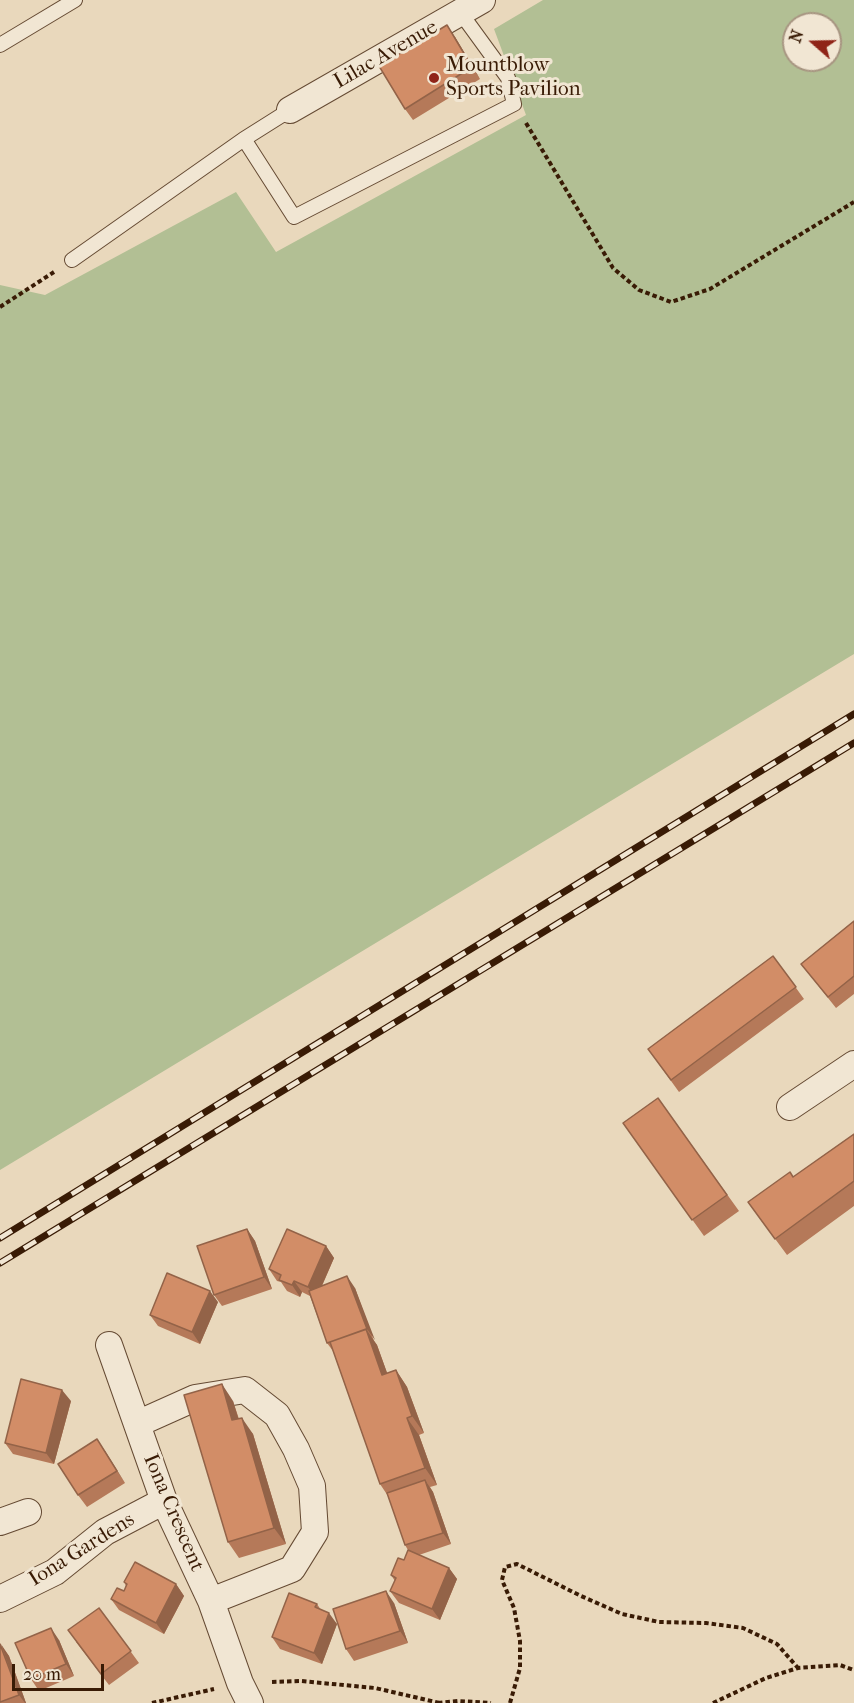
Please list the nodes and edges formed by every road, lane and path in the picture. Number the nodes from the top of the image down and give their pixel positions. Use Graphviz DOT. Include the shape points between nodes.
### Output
graph roads {
  1 [pos="75,0"];
  2 [pos="471,6"];
  3 [pos="0,45"];
  4 [pos="514,105"];
  5 [pos="290,110"];
  6 [pos="244,140"];
  7 [pos="854,202"];
  8 [pos="72,260"];
  9 [pos="0,307"];
  10 [pos="854,1064"];
  11 [pos="790,1107"];
  12 [pos="109,1346"];
  13 [pos="137,1424"];
  14 [pos="164,1501"];
  15 [pos="28,1512"];
  16 [pos="0,1522"];
  17 [pos="0,1598"];
  18 [pos="211,1601"];
  19 [pos="798,1668"];
  20 [pos="854,1670"];
  21 [pos="245,1693"];
  22 [pos="152,1703"];
  23 [pos="439,1703"];
  24 [pos="491,1703"];
  25 [pos="510,1703"];
  26 [pos="713,1703"];
  1 -- 3 [label="lane"];
  2 -- 4 [label="lane" via="508,78"];
  2 -- 5 [label="street, Lilac Avenue"];
  4 -- 6 [label="lane" via="294,217"];
  4 -- 7 [label="path" via="613,268 639,290 671,302 710,289"];
  5 -- 6 [label="lane"];
  6 -- 8 [label="lane"];
  8 -- 9 [label="path"];
  10 -- 11 [label="street"];
  12 -- 13 [label="street, Iona Crescent"];
  13 -- 14 [label="street, Iona Crescent"];
  13 -- 18 [label="street" via="195,1398 245,1390 277,1415 312,1486 315,1532 292,1569"];
  14 -- 17 [label="street, Iona Gardens" via="105,1532 55,1572"];
  14 -- 18 [label="street, Iona Crescent"];
  15 -- 16 [label="street"];
  18 -- 21 [label="street, Iona Crescent"];
  19 -- 20 [label="path" via="840,1665"];
  19 -- 25 [label="path" via="777,1644 742,1628 659,1622 622,1614 517,1564 505,1567 502,1580 514,1608 520,1641 520,1668"];
  19 -- 26 [label="path"];
  21 -- 22 [label="path"];
  21 -- 23 [label="path" via="301,1682 375,1688"];
  23 -- 24 [label="path"];
}
